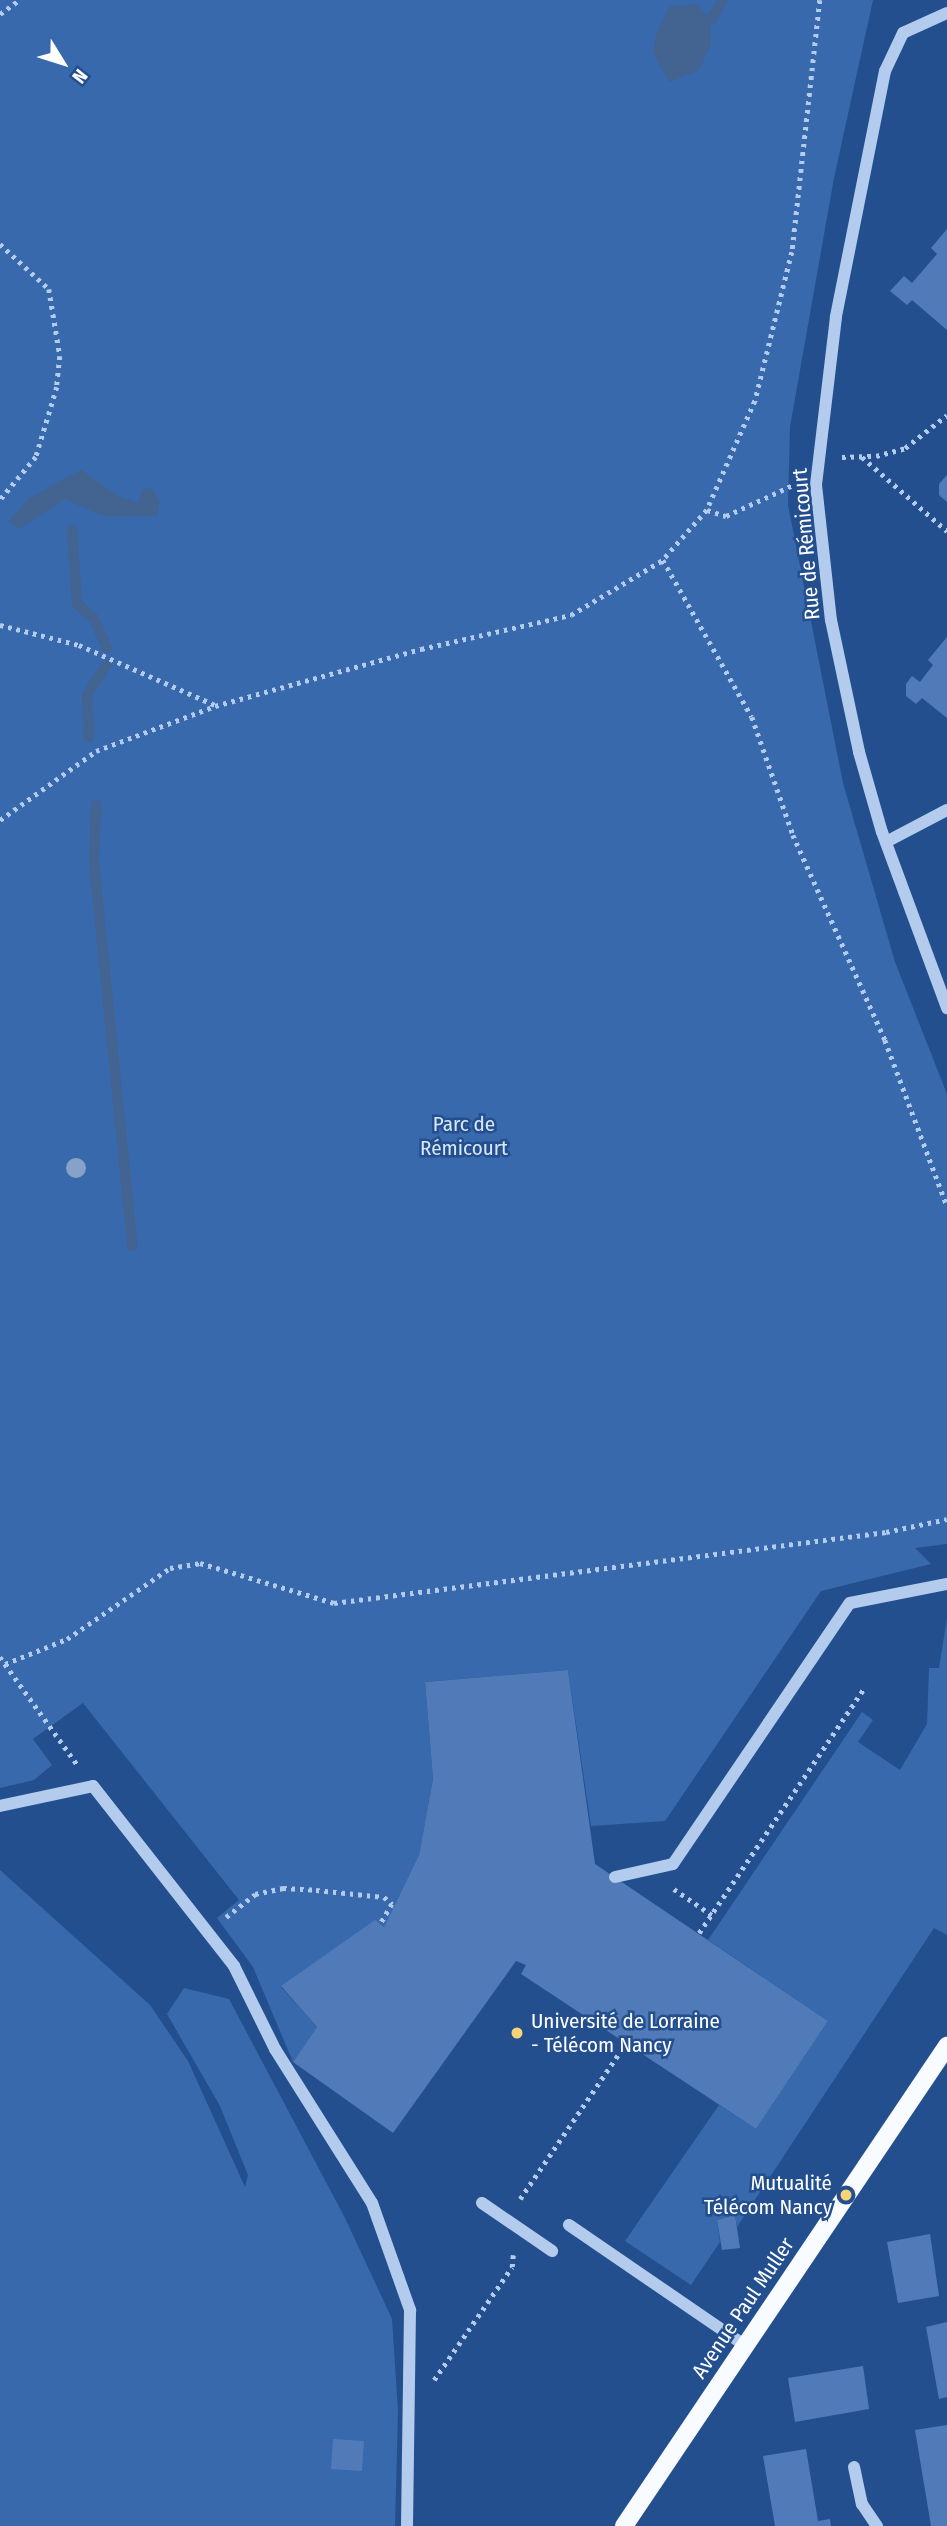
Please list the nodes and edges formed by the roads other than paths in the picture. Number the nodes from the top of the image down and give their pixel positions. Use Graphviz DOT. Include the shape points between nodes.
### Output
graph roads {
  1 [pos="947,13"];
  2 [pos="947,810"];
  3 [pos="886,842"];
  4 [pos="947,1008"];
  5 [pos="947,1584"];
  6 [pos="0,1806"];
  7 [pos="615,1877"];
  8 [pos="947,2046"];
  9 [pos="482,2203"];
  10 [pos="569,2225"];
  11 [pos="552,2250"];
  12 [pos="746,2346"];
  13 [pos="854,2467"];
  14 [pos="407,2526"];
  15 [pos="624,2526"];
  16 [pos="877,2526"];
  1 -- 3 [label="street, Rue de Rémicourt" via="909,29 885,71 836,317 818,457 816,485 831,620 859,752"];
  2 -- 3 [label="street"];
  3 -- 4 [label="street, Rue de Rémicourt"];
  5 -- 7 [label="street" via="850,1603 673,1864"];
  6 -- 14 [label="street" via="93,1786 234,1966 275,2049 372,2203 410,2310"];
  8 -- 12 [label="main road, Avenue Paul Muller"];
  9 -- 11 [label="street"];
  10 -- 12 [label="street"];
  12 -- 15 [label="main road, Avenue Paul Muller"];
  13 -- 16 [label="street" via="862,2504"];
}
